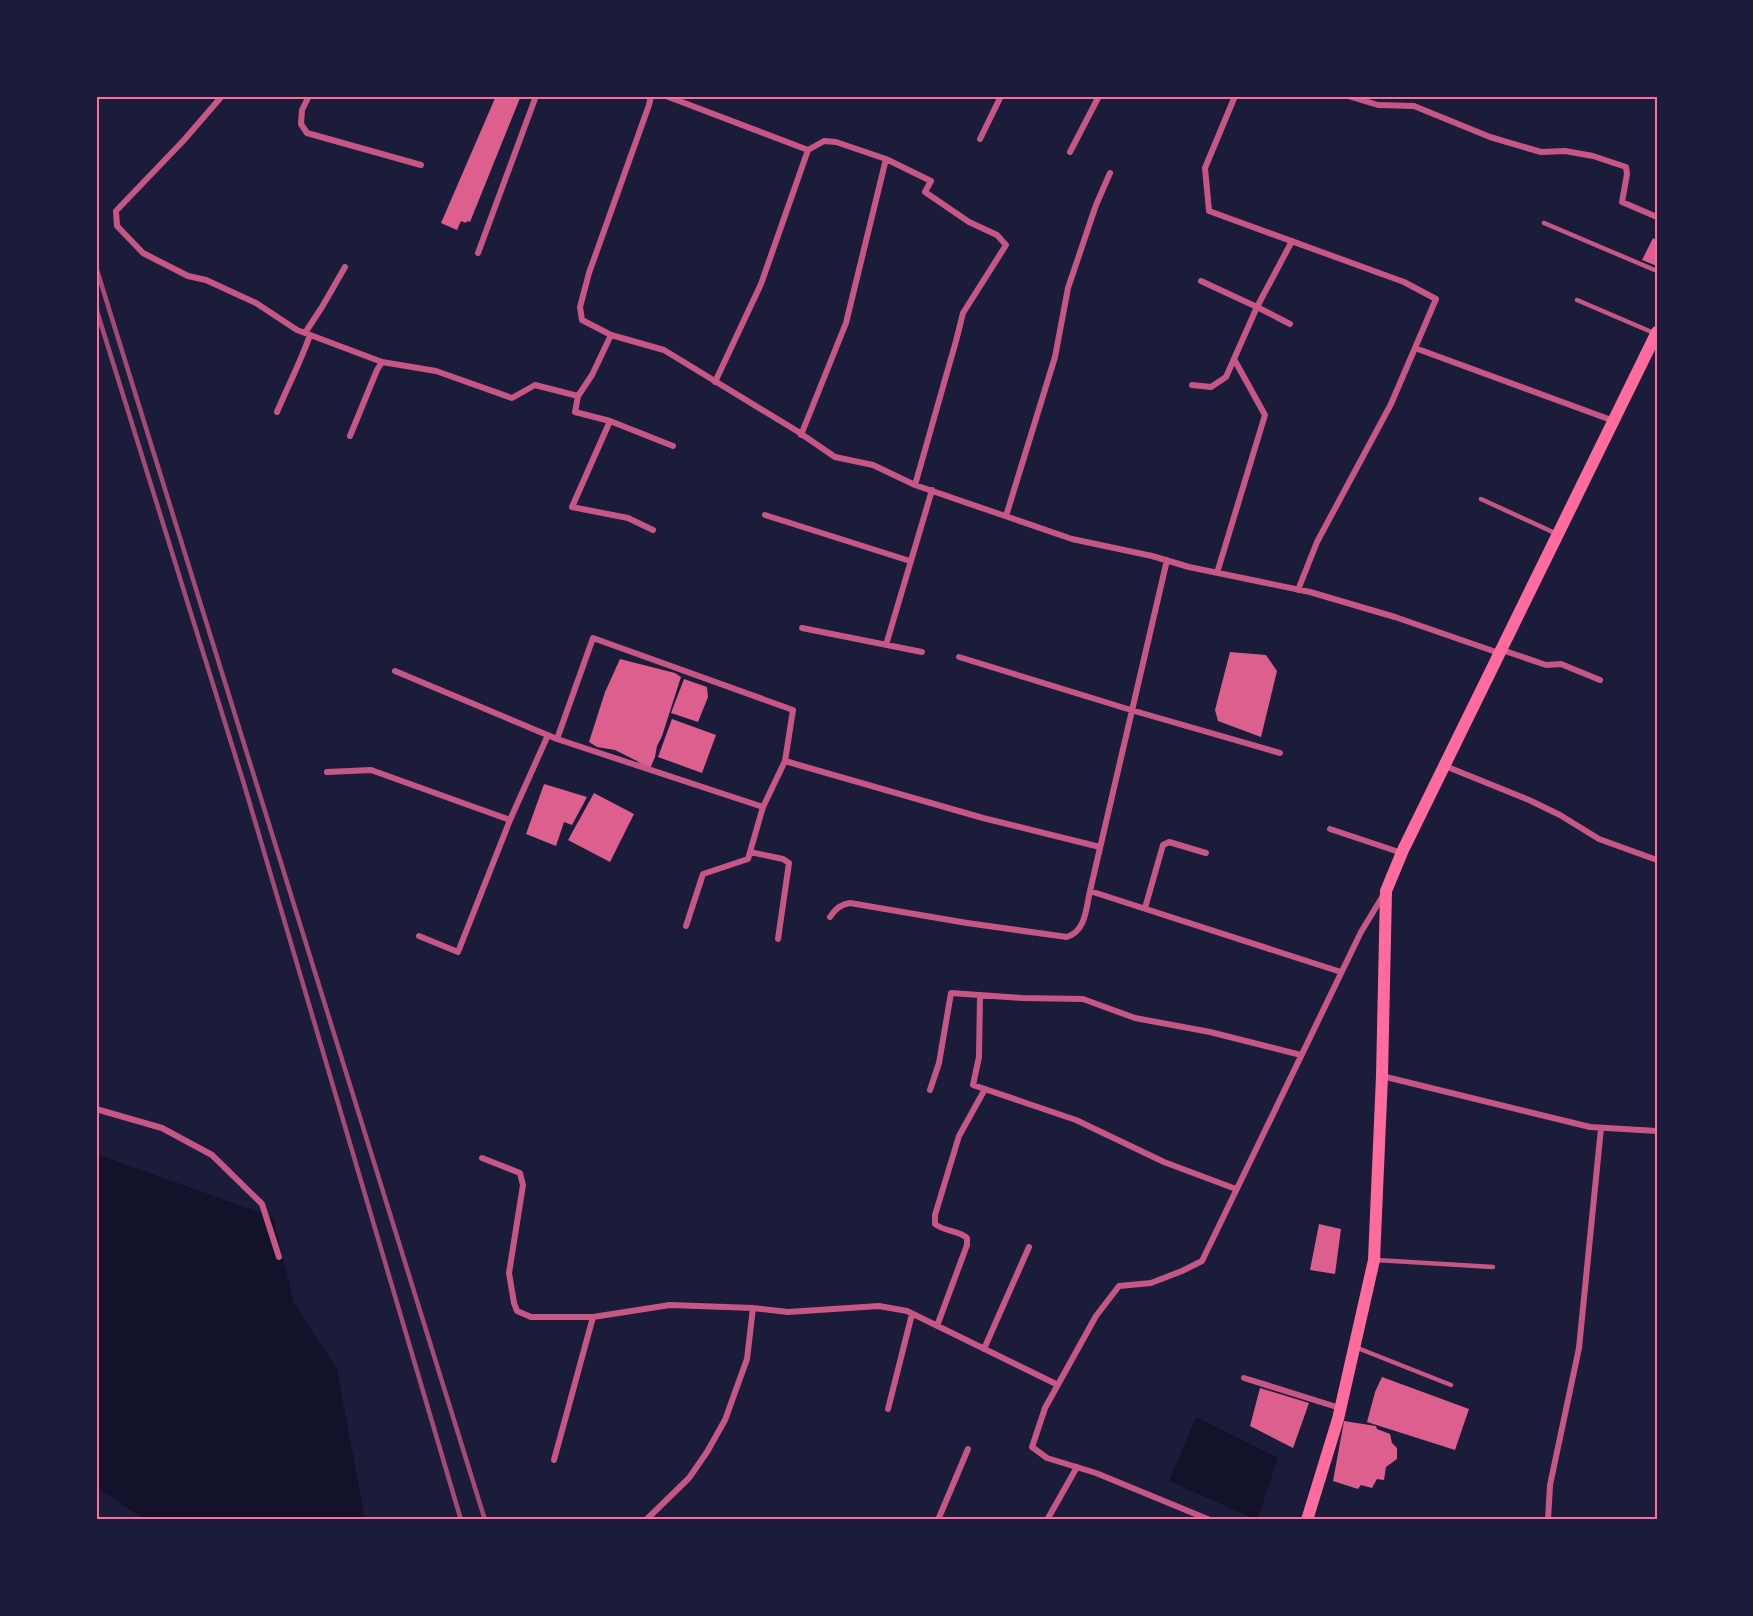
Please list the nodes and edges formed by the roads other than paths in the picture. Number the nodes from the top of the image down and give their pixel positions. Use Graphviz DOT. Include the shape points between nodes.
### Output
graph roads {
  1 [pos="222,96"];
  2 [pos="309,96"];
  3 [pos="536,96"];
  4 [pos="651,96"];
  5 [pos="666,96"];
  6 [pos="1001,96"];
  7 [pos="1099,96"];
  8 [pos="1235,96"];
  9 [pos="1348,96"];
  10 [pos="980,139"];
  11 [pos="808,150"];
  12 [pos="1070,152"];
  13 [pos="886,159"];
  14 [pos="421,165"];
  15 [pos="1110,173"];
  16 [pos="1657,217"];
  17 [pos="1544,223"];
  18 [pos="1292,241"];
  19 [pos="478,253"];
  20 [pos="345,267"];
  21 [pos="1657,271"];
  22 [pos="1201,281"];
  23 [pos="1577,300"];
  24 [pos="1257,308"];
  25 [pos="1290,324"];
  26 [pos="1657,333"];
  27 [pos="307,334"];
  28 [pos="610,335"];
  29 [pos="1415,348"];
  30 [pos="1234,359"];
  31 [pos="382,362"];
  32 [pos="715,382"];
  33 [pos="1192,385"];
  34 [pos="578,396"];
  35 [pos="277,412"];
  36 [pos="610,421"];
  37 [pos="1614,421"];
  38 [pos="801,435"];
  39 [pos="350,436"];
  40 [pos="673,446"];
  41 [pos="915,485"];
  42 [pos="932,490"];
  43 [pos="1480,499"];
  44 [pos="765,515"];
  45 [pos="1006,516"];
  46 [pos="653,530"];
  47 [pos="1558,535"];
  48 [pos="1167,560"];
  49 [pos="910,561"];
  50 [pos="1217,573"];
  51 [pos="1298,590"];
  52 [pos="802,628"];
  53 [pos="886,645"];
  54 [pos="922,652"];
  55 [pos="1500,652"];
  56 [pos="958,657"];
  57 [pos="395,671"];
  58 [pos="1600,680"];
  59 [pos="1131,710"];
  60 [pos="548,735"];
  61 [pos="557,739"];
  62 [pos="1280,753"];
  63 [pos="785,761"];
  64 [pos="1445,766"];
  65 [pos="327,772"];
  66 [pos="763,807"];
  67 [pos="510,820"];
  68 [pos="1330,830"];
  69 [pos="1100,847"];
  70 [pos="750,852"];
  71 [pos="1206,853"];
  72 [pos="1402,853"];
  73 [pos="1657,860"];
  74 [pos="1089,891"];
  75 [pos="1386,891"];
  76 [pos="1144,908"];
  77 [pos="831,917"];
  78 [pos="686,926"];
  79 [pos="419,936"];
  80 [pos="778,939"];
  81 [pos="1341,972"];
  82 [pos="980,996"];
  83 [pos="1301,1055"];
  84 [pos="1382,1076"];
  85 [pos="985,1089"];
  86 [pos="930,1090"];
  87 [pos="96,1109"];
  88 [pos="1601,1128"];
  89 [pos="1657,1131"];
  90 [pos="482,1158"];
  91 [pos="1236,1190"];
  92 [pos="1029,1247"];
  93 [pos="279,1257"];
  94 [pos="1374,1260"];
  95 [pos="1493,1267"];
  96 [pos="753,1308"];
  97 [pos="912,1314"];
  98 [pos="593,1317"];
  99 [pos="937,1326"];
  100 [pos="1355,1347"];
  101 [pos="984,1349"];
  102 [pos="1244,1378"];
  103 [pos="1058,1385"];
  104 [pos="1451,1385"];
  105 [pos="1340,1408"];
  106 [pos="888,1409"];
  107 [pos="968,1449"];
  108 [pos="554,1460"];
  109 [pos="1077,1467"];
  110 [pos="646,1520"];
  111 [pos="938,1520"];
  112 [pos="1047,1520"];
  113 [pos="1210,1520"];
  114 [pos="1307,1520"];
  115 [pos="1548,1520"];
  1 -- 27 [label="street" via="116,211 117,226 143,253 256,303"];
  2 -- 14 [label="street" via="301,124 307,133"];
  3 -- 19 [label="street"];
  4 -- 28 [label="street" via="579,307 582,320"];
  5 -- 11 [label="street"];
  6 -- 10 [label="street"];
  7 -- 12 [label="street"];
  8 -- 18 [label="street" via="1205,168 1209,211"];
  9 -- 16 [label="street" via="1378,105 1414,106 1490,137 1541,152 1565,151 1626,166 1622,202"];
  11 -- 13 [label="street" via="824,141 836,142"];
  11 -- 32 [label="street" via="761,284"];
  13 -- 38 [label="street" via="846,323"];
  13 -- 41 [label="street" via="931,181 925,192 969,222 997,235 1006,245 963,313"];
  15 -- 45 [label="street" via="1068,288 1055,357"];
  17 -- 21 [label="lane"];
  18 -- 24 [label="street"];
  18 -- 29 [label="street" via="1404,282 1436,299"];
  20 -- 27 [label="street"];
  22 -- 24 [label="street"];
  23 -- 26 [label="lane"];
  24 -- 25 [label="street"];
  24 -- 30 [label="street"];
  26 -- 37 [label="main road"];
  27 -- 31 [label="street"];
  27 -- 35 [label="street" via="301,361"];
  28 -- 32 [label="street" via="664,350"];
  28 -- 34 [label="street"];
  29 -- 37 [label="street"];
  29 -- 51 [label="street" via="1391,404 1317,542"];
  30 -- 33 [label="street" via="1226,377 1211,387"];
  30 -- 50 [label="street" via="1265,415"];
  31 -- 34 [label="street" via="436,371 512,398 535,385"];
  31 -- 39 [label="street"];
  32 -- 38 [label="street"];
  34 -- 36 [label="street" via="575,412"];
  36 -- 40 [label="street"];
  36 -- 46 [label="street" via="572,507 628,518"];
  37 -- 47 [label="main road"];
  38 -- 41 [label="street" via="835,457 873,465"];
  41 -- 42 [label="street"];
  42 -- 45 [label="street"];
  42 -- 49 [label="street"];
  43 -- 47 [label="lane"];
  44 -- 49 [label="street"];
  45 -- 48 [label="street" via="1072,539"];
  47 -- 55 [label="main road"];
  48 -- 50 [label="street"];
  48 -- 59 [label="street"];
  49 -- 53 [label="street"];
  50 -- 51 [label="street"];
  51 -- 55 [label="street" via="1395,616"];
  52 -- 53 [label="street"];
  53 -- 54 [label="street"];
  55 -- 58 [label="street" via="1546,665 1561,664"];
  55 -- 64 [label="main road"];
  56 -- 59 [label="street"];
  57 -- 60 [label="street"];
  59 -- 62 [label="street"];
  59 -- 69 [label="street"];
  60 -- 61 [label="street"];
  60 -- 67 [label="street"];
  61 -- 63 [label="street" via="593,638 793,710"];
  61 -- 66 [label="street"];
  63 -- 66 [label="street"];
  63 -- 69 [label="street"];
  64 -- 72 [label="main road"];
  64 -- 73 [label="street" via="1529,800 1599,839"];
  65 -- 67 [label="street" via="371,770"];
  66 -- 70 [label="street"];
  67 -- 79 [label="street" via="458,952"];
  68 -- 72 [label="street"];
  69 -- 74 [label="street"];
  70 -- 78 [label="street" via="747,859 704,874"];
  70 -- 80 [label="street" via="789,863"];
  71 -- 76 [label="street" via="1169,843 1163,845"];
  72 -- 75 [label="main road"];
  74 -- 76 [label="street"];
  74 -- 77 [label="street" via="1081,927 1067,937 850,903 838,907"];
  75 -- 81 [label="street"];
  75 -- 84 [label="main road"];
  76 -- 81 [label="street"];
  81 -- 83 [label="street"];
  82 -- 83 [label="street" via="1083,999 1135,1018"];
  82 -- 85 [label="street" via="979,1057 973,1085"];
  82 -- 86 [label="street" via="951,993 939,1063"];
  83 -- 91 [label="street"];
  84 -- 88 [label="street"];
  84 -- 94 [label="main road"];
  85 -- 91 [label="street" via="1076,1119 1164,1162"];
  85 -- 99 [label="street" via="959,1136 934,1215 940,1229 967,1238"];
  87 -- 93 [label="street" via="162,1128 212,1155 262,1204"];
  88 -- 89 [label="street"];
  88 -- 115 [label="street" via="1580,1348 1550,1485"];
  90 -- 98 [label="street" via="519,1173 523,1185 509,1273 517,1311 531,1317"];
  91 -- 103 [label="street" via="1202,1261 1151,1283 1119,1286 1096,1316"];
  92 -- 101 [label="street"];
  94 -- 95 [label="lane"];
  94 -- 100 [label="main road"];
  96 -- 97 [label="street" via="788,1312 879,1306"];
  96 -- 98 [label="street" via="670,1305"];
  96 -- 110 [label="street" via="747,1359 725,1420 689,1478"];
  97 -- 99 [label="street"];
  97 -- 106 [label="street"];
  98 -- 108 [label="street"];
  99 -- 101 [label="street"];
  100 -- 104 [label="lane"];
  100 -- 105 [label="main road"];
  101 -- 103 [label="street"];
  102 -- 105 [label="street"];
  103 -- 109 [label="street" via="1045,1408 1032,1447 1047,1458"];
  105 -- 114 [label="main road"];
  107 -- 111 [label="street"];
  109 -- 112 [label="street"];
  109 -- 113 [label="street"];
}
